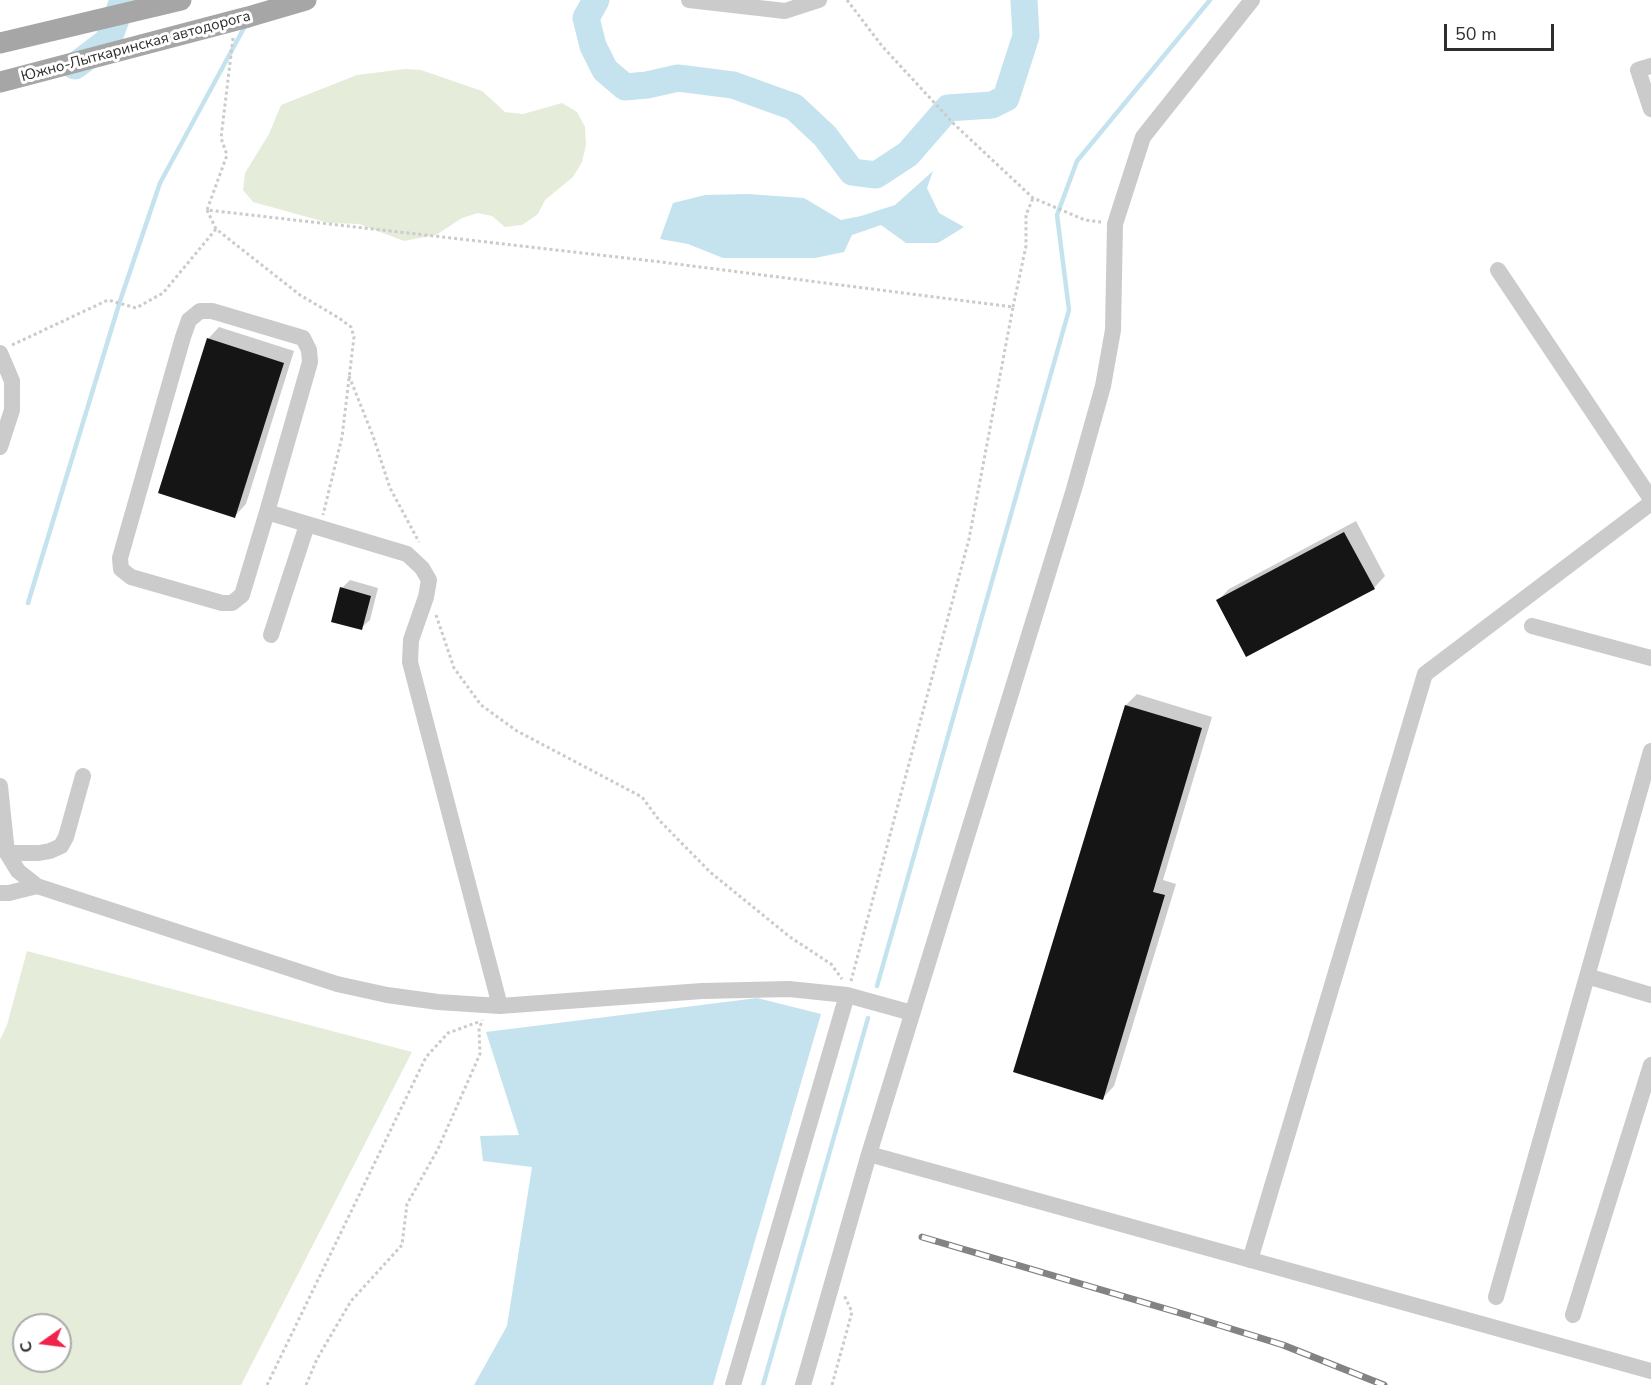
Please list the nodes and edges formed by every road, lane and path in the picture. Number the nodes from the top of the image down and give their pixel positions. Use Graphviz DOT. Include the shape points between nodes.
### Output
graph roads {
  1 [pos="181,0"];
  2 [pos="306,0"];
  3 [pos="689,0"];
  4 [pos="819,0"];
  5 [pos="847,0"];
  6 [pos="1252,0"];
  7 [pos="233,34"];
  8 [pos="0,43"];
  9 [pos="1651,66"];
  10 [pos="0,82"];
  11 [pos="1651,109"];
  12 [pos="1033,198"];
  13 [pos="1085,219"];
  14 [pos="216,229"];
  15 [pos="1498,270"];
  16 [pos="1013,307"];
  17 [pos="6,349"];
  18 [pos="349,376"];
  19 [pos="1,442"];
  20 [pos="1651,501"];
  21 [pos="267,512"];
  22 [pos="307,525"];
  23 [pos="423,548"];
  24 [pos="435,612"];
  25 [pos="1532,627"];
  26 [pos="272,635"];
  27 [pos="1651,658"];
  28 [pos="1651,752"];
  29 [pos="83,776"];
  30 [pos="0,786"];
  31 [pos="6,853"];
  32 [pos="37,886"];
  33 [pos="0,893"];
  34 [pos="1587,975"];
  35 [pos="848,991"];
  36 [pos="1651,995"];
  37 [pos="497,1006"];
  38 [pos="912,1013"];
  39 [pos="483,1020"];
  40 [pos="1651,1065"];
  41 [pos="869,1154"];
  42 [pos="1250,1260"];
  43 [pos="841,1287"];
  44 [pos="1496,1297"];
  45 [pos="1573,1315"];
  46 [pos="1651,1371"];
  47 [pos="267,1385"];
  48 [pos="306,1385"];
  49 [pos="733,1385"];
  50 [pos="803,1385"];
  51 [pos="832,1385"];
  1 -- 8 [label="main road"];
  2 -- 10 [label="main road, Южно-Лыткаринская автодорога, bridge"];
  3 -- 4 [label="street" via="785,11"];
  5 -- 12 [label="path" via="882,46 954,124"];
  6 -- 38 [label="street" via="1143,137 1115,224 1113,330 1103,386"];
  7 -- 16 [label="path" via="221,138 227,155 207,210"];
  9 -- 11 [label="street" via="1638,70"];
  12 -- 13 [label="path"];
  12 -- 16 [label="path" via="1026,215 1026,246"];
  14 -- 17 [label="path" via="163,293 136,308 108,300"];
  15 -- 20 [label="street"];
  16 -- 35 [label="path" via="969,539"];
  17 -- 19 [label="street" via="12,410"];
  18 -- 23 [label="path" via="390,488"];
  20 -- 42 [label="street" via="1425,674"];
  21 -- 21 [label="street" via="310,362 309,350 303,338 212,311 200,311 189,320 183,337 120,558 121,569 132,577 232,603 242,595"];
  21 -- 22 [label="street"];
  22 -- 26 [label="street"];
  22 -- 37 [label="street" via="407,554 429,580 411,640 410,662"];
  24 -- 35 [label="path" via="453,668 481,705 517,731 642,797 710,872 790,938 831,964"];
  25 -- 27 [label="street"];
  28 -- 34 [label="street"];
  29 -- 31 [label="street" via="61,846 39,853"];
  30 -- 31 [label="street"];
  31 -- 32 [label="street" via="18,871"];
  32 -- 33 [label="street"];
  32 -- 37 [label="street" via="337,984 428,1001"];
  34 -- 36 [label="street"];
  34 -- 44 [label="street"];
  35 -- 37 [label="street" via="741,990"];
  35 -- 38 [label="street"];
  35 -- 49 [label="street"];
  37 -- 39 [label="path"];
  38 -- 41 [label="street"];
  39 -- 47 [label="path" via="448,1033 426,1057"];
  39 -- 48 [label="path" via="479,1028 480,1054 438,1149 407,1204 402,1245 351,1301"];
  40 -- 45 [label="street"];
  41 -- 42 [label="street"];
  41 -- 50 [label="street"];
  42 -- 46 [label="street"];
  43 -- 51 [label="path" via="852,1312"];
}
